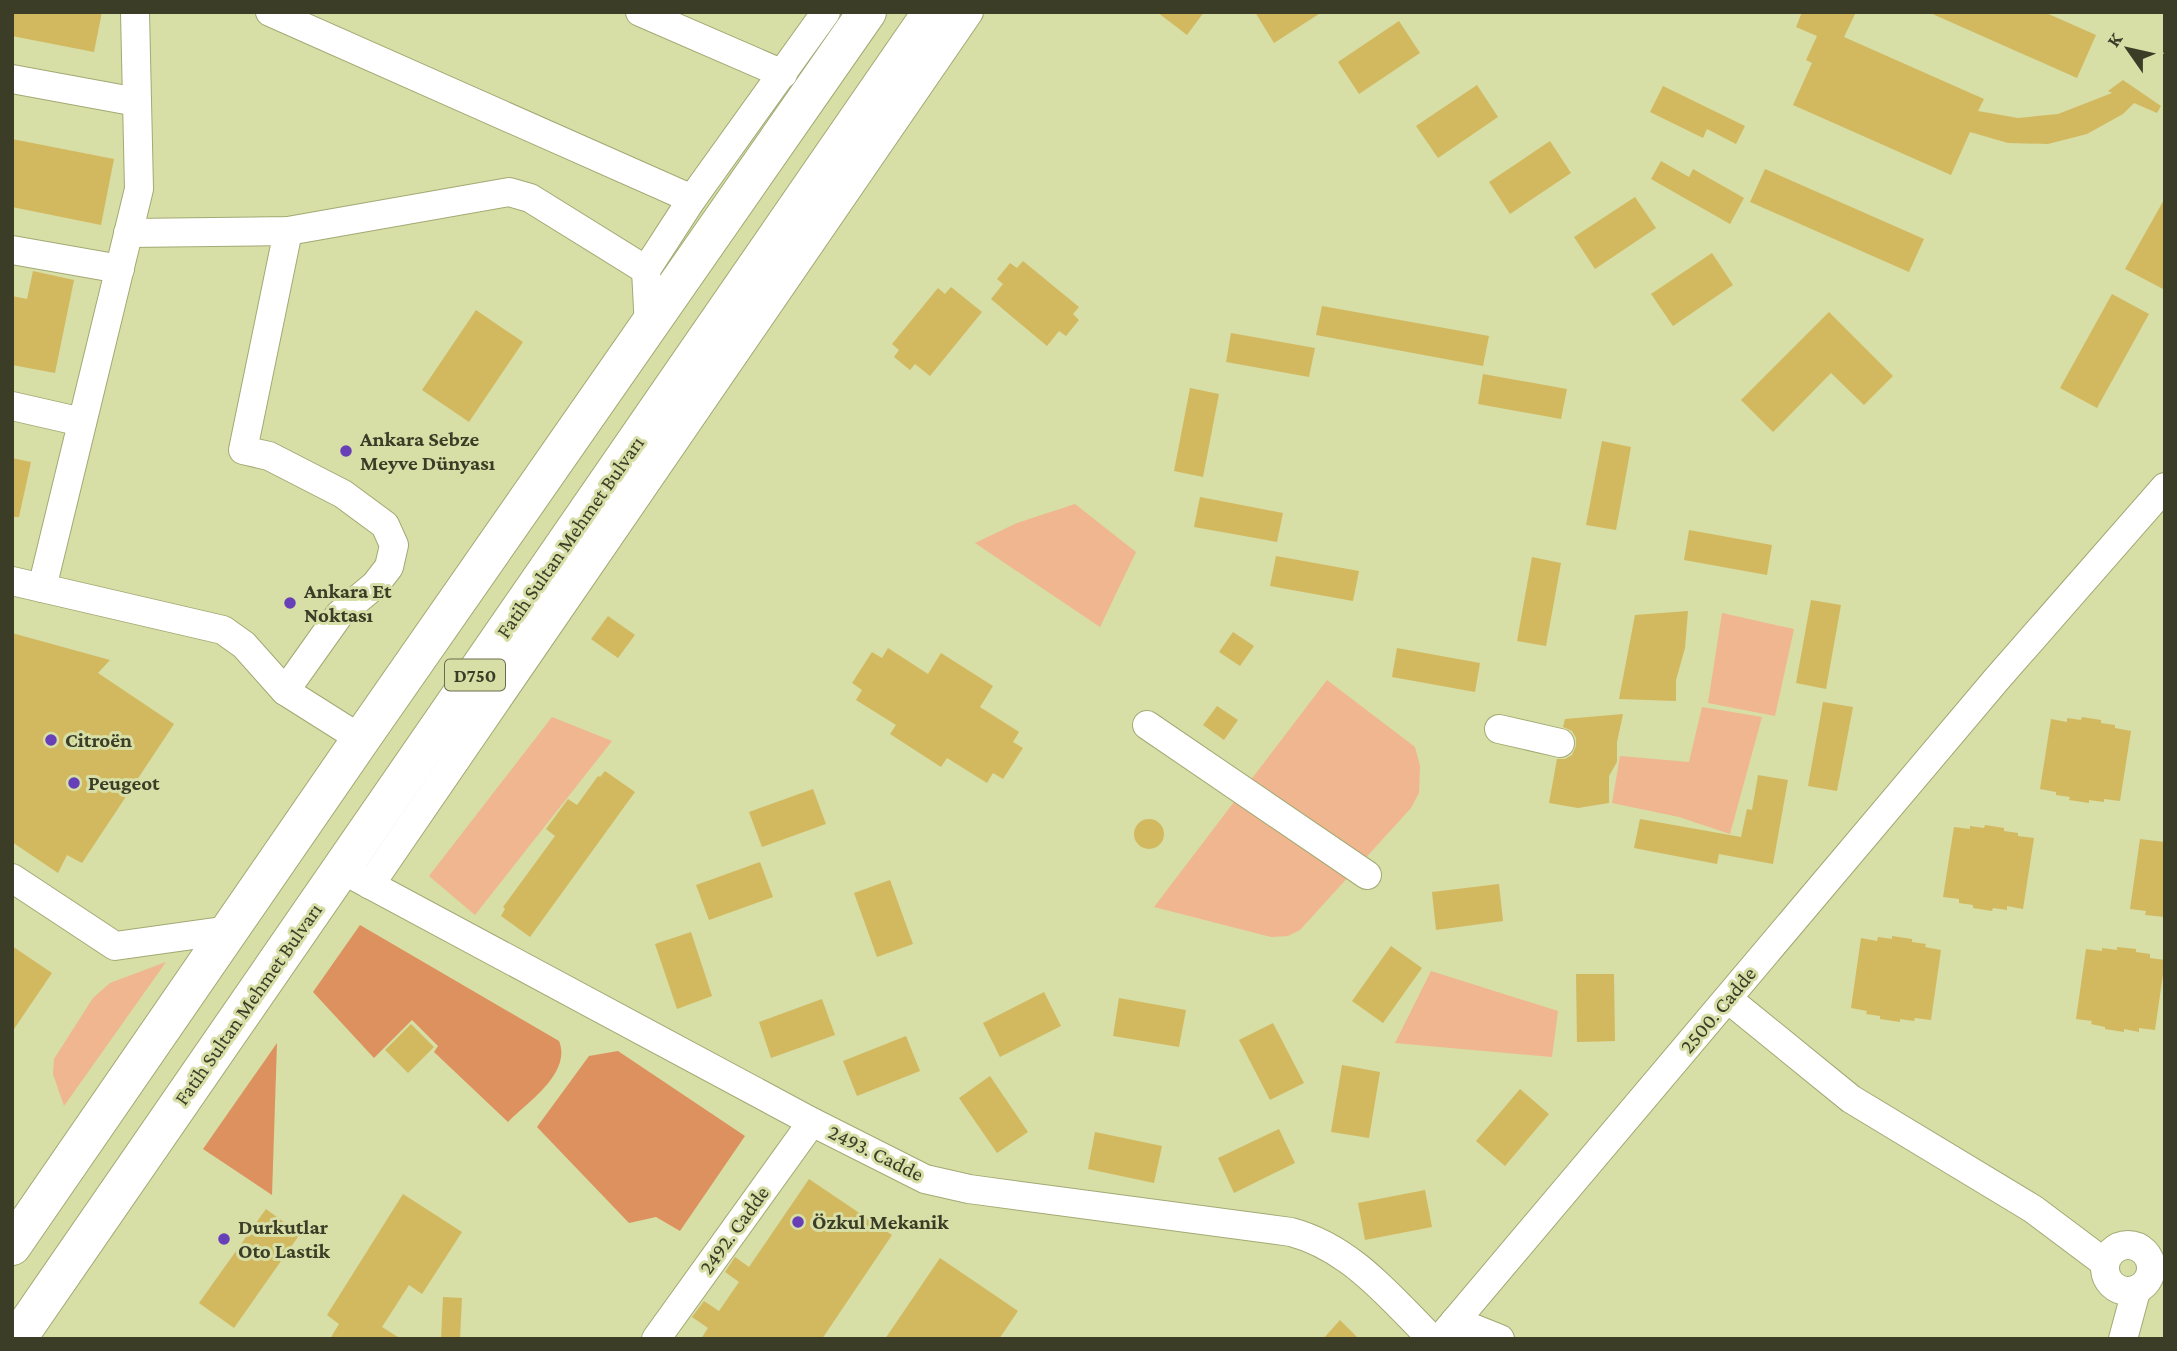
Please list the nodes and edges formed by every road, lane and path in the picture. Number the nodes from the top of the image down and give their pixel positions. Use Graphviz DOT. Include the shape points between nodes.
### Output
graph roads {
  1 [pos="135,12"];
  2 [pos="270,12"];
  3 [pos="640,12"];
  4 [pos="826,12"];
  5 [pos="867,12"];
  6 [pos="932,12"];
  7 [pos="969,12"];
  8 [pos="783,74"];
  9 [pos="12,79"];
  10 [pos="137,102"];
  11 [pos="692,199"];
  12 [pos="288,231"];
  13 [pos="128,233"];
  14 [pos="12,250"];
  15 [pos="120,269"];
  16 [pos="646,270"];
  17 [pos="649,328"];
  18 [pos="12,406"];
  19 [pos="82,422"];
  20 [pos="2165,487"];
  21 [pos="12,581"];
  22 [pos="42,587"];
  23 [pos="285,691"];
  24 [pos="1147,725"];
  25 [pos="1499,729"];
  26 [pos="361,739"];
  27 [pos="1560,743"];
  28 [pos="1367,875"];
  29 [pos="356,877"];
  30 [pos="12,878"];
  31 [pos="229,930"];
  32 [pos="1728,999"];
  33 [pos="812,1122"];
  34 [pos="2033,1209"];
  35 [pos="12,1246"];
  36 [pos="2144,1268"];
  37 [pos="1447,1330"];
  38 [pos="17,1339"];
  39 [pos="656,1339"];
  40 [pos="1432,1339"];
  41 [pos="1500,1339"];
  42 [pos="2118,1339"];
  43 [pos="2123,1339"];
  1 -- 10 [label="street"];
  2 -- 11 [label="street"];
  3 -- 8 [label="street"];
  4 -- 8 [label="street"];
  5 -- 17 [label="highway, D750"];
  6 -- 29 [label="highway, Fatih Sultan Mehmet Bulvarı / D750"];
  7 -- 29 [label="street"];
  8 -- 11 [label="street"];
  9 -- 10 [label="street"];
  10 -- 13 [label="street" via="139,189"];
  11 -- 16 [label="street"];
  12 -- 13 [label="street"];
  12 -- 16 [label="street" via="509,192 530,198"];
  12 -- 23 [label="street" via="243,450 269,456 343,494 385,525 394,545 389,567 340,615"];
  13 -- 15 [label="street"];
  14 -- 15 [label="street"];
  15 -- 19 [label="street"];
  16 -- 17 [label="street"];
  17 -- 26 [label="highway, D750"];
  18 -- 19 [label="street"];
  19 -- 22 [label="street"];
  20 -- 32 [label="street, 2500. Cadde"];
  21 -- 22 [label="street"];
  22 -- 23 [label="street" via="223,630 244,645"];
  23 -- 26 [label="street"];
  24 -- 28 [label="street"];
  25 -- 27 [label="street"];
  26 -- 31 [label="highway, D750"];
  29 -- 33 [label="street, 2493. Cadde"];
  29 -- 38 [label="highway, Fatih Sultan Mehmet Bulvarı / D750"];
  30 -- 31 [label="street" via="115,946"];
  31 -- 35 [label="highway, D750"];
  32 -- 34 [label="street" via="1851,1099"];
  32 -- 37 [label="street, 2500. Cadde"];
  33 -- 39 [label="street, 2492. Cadde"];
  33 -- 40 [label="street, 2493. Cadde" via="925,1179 949,1185 1314,1238 1359,1267"];
  34 -- 36 [label="street" via="2091,1235"];
  34 -- 36 [label="street" via="2105,1263 2114,1249"];
  36 -- 42 [label="street"];
  36 -- 43 [label="street"];
  37 -- 41 [label="street"];
}
